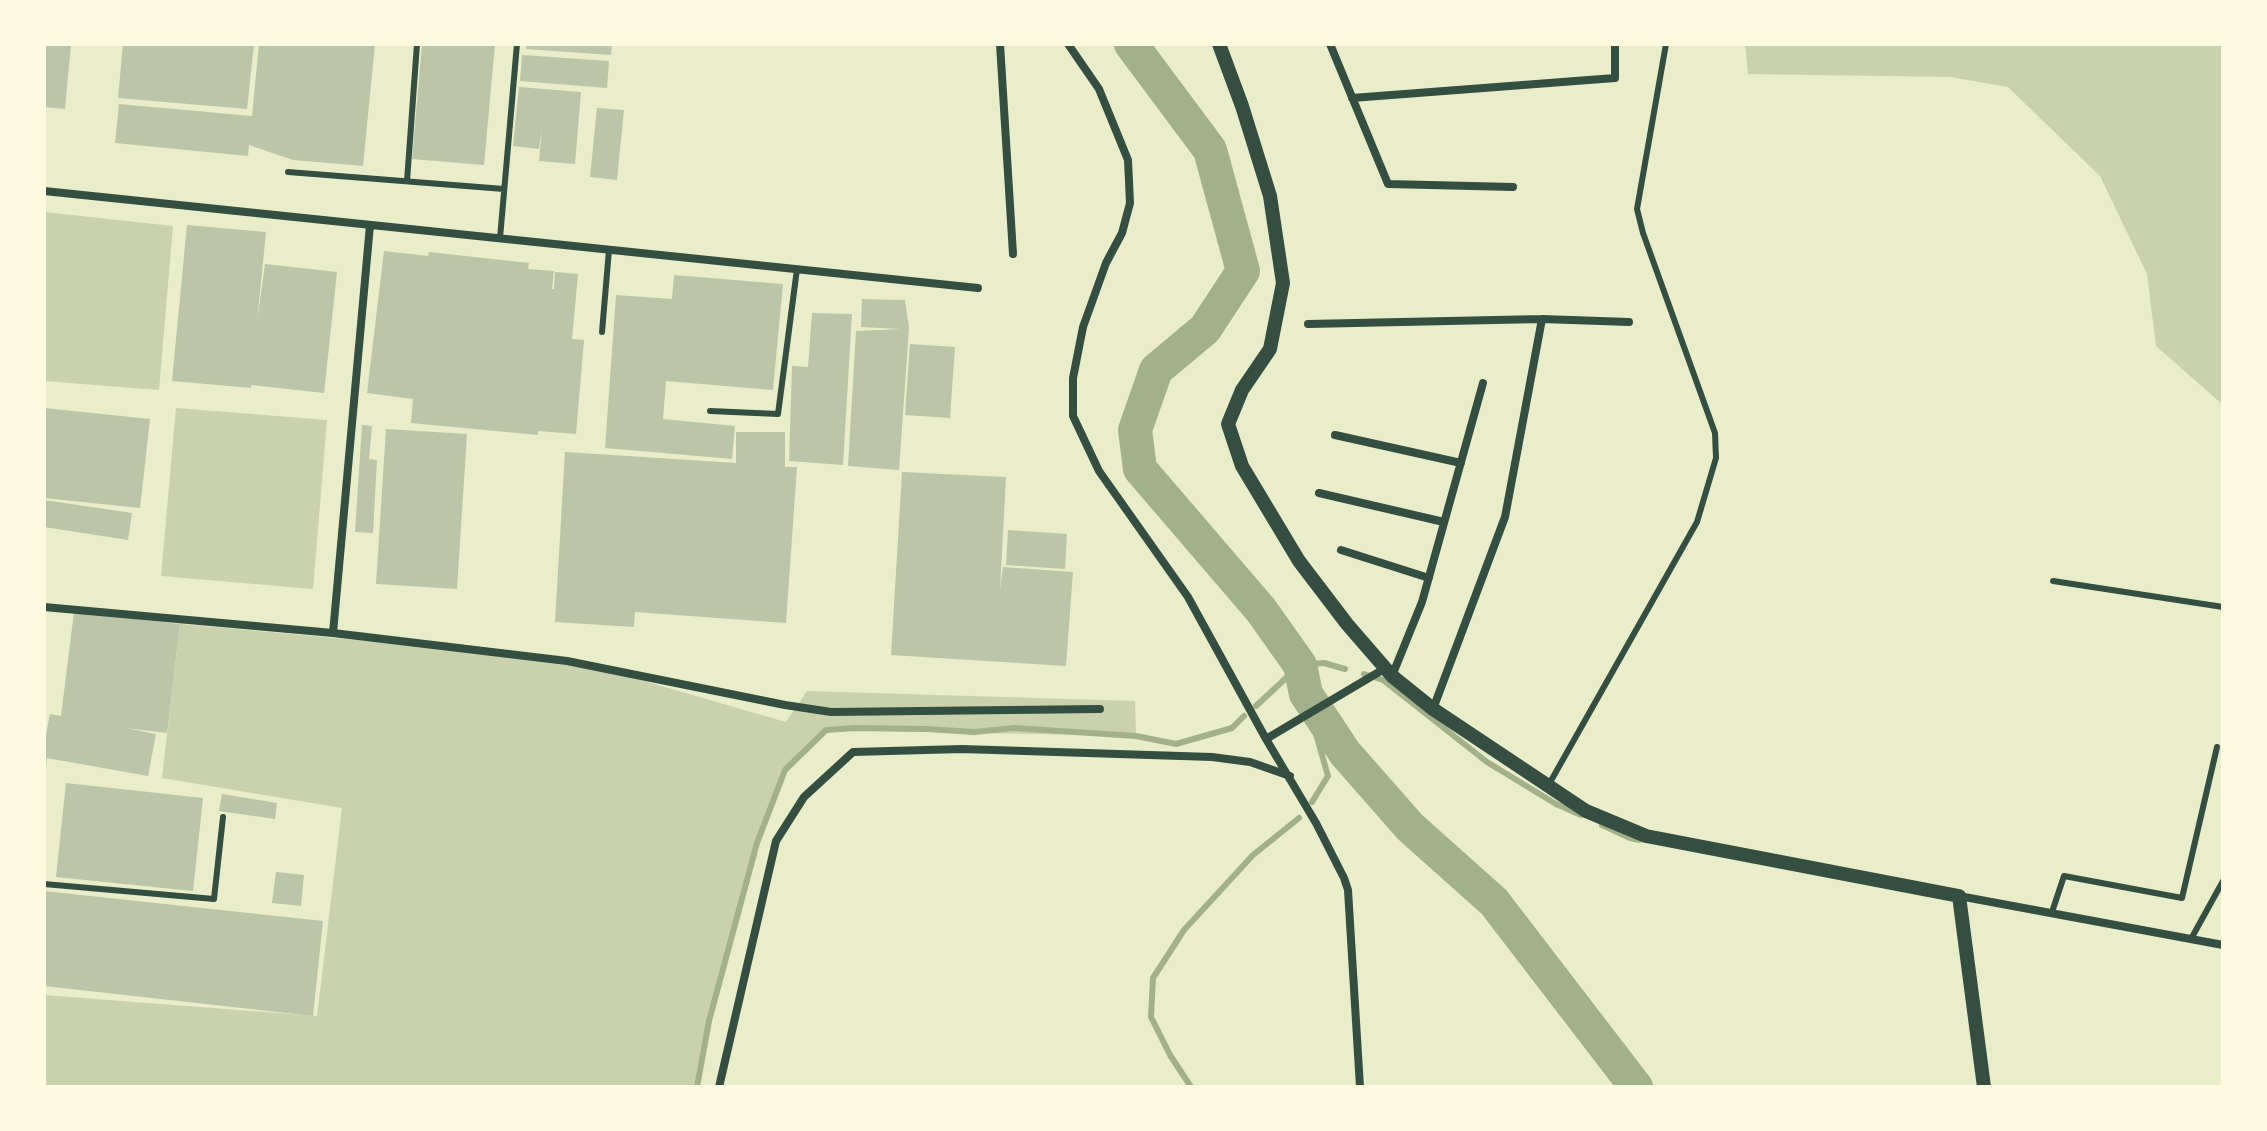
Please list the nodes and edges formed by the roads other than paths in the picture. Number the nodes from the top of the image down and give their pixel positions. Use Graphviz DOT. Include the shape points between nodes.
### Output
graph roads {
  1 [pos="417,44"];
  2 [pos="517,44"];
  3 [pos="1000,44"];
  4 [pos="1068,44"];
  5 [pos="1219,44"];
  6 [pos="1330,44"];
  7 [pos="1615,44"];
  8 [pos="1666,44"];
  9 [pos="1352,98"];
  10 [pos="288,172"];
  11 [pos="407,181"];
  12 [pos="1513,187"];
  13 [pos="504,189"];
  14 [pos="44,191"];
  15 [pos="370,225"];
  16 [pos="500,238"];
  17 [pos="609,250"];
  18 [pos="1013,254"];
  19 [pos="797,269"];
  20 [pos="978,288"];
  21 [pos="1542,319"];
  22 [pos="1629,322"];
  23 [pos="1308,324"];
  24 [pos="602,332"];
  25 [pos="1483,383"];
  26 [pos="710,411"];
  27 [pos="1335,435"];
  28 [pos="1461,463"];
  29 [pos="1319,493"];
  30 [pos="1444,522"];
  31 [pos="1341,550"];
  32 [pos="1429,578"];
  33 [pos="2053,581"];
  34 [pos="44,607"];
  35 [pos="2223,607"];
  36 [pos="333,633"];
  37 [pos="1388,672"];
  38 [pos="1100,709"];
  39 [pos="1433,709"];
  40 [pos="1266,739"];
  41 [pos="2217,747"];
  42 [pos="1290,776"];
  43 [pos="1548,786"];
  44 [pos="223,817"];
  45 [pos="2223,881"];
  46 [pos="44,884"];
  47 [pos="1959,896"];
  48 [pos="2052,912"];
  49 [pos="2191,939"];
  50 [pos="2223,945"];
  51 [pos="719,1087"];
  52 [pos="1360,1087"];
  53 [pos="1984,1087"];
  1 -- 11 [label="lane"];
  2 -- 13 [label="lane"];
  3 -- 18 [label="street"];
  4 -- 40 [label="street" via="1099,89 1128,160 1130,203 1083,327 1073,378 1073,416 1099,471 1188,597"];
  5 -- 37 [label="street" via="1270,196 1283,283 1270,349 1242,390 1228,424 1242,466 1299,561"];
  6 -- 9 [label="street"];
  7 -- 9 [label="street" via="1615,78"];
  8 -- 43 [label="lane" via="1637,209 1715,433 1716,458 1697,522"];
  9 -- 12 [label="street" via="1388,184"];
  10 -- 11 [label="lane"];
  11 -- 13 [label="lane"];
  13 -- 16 [label="lane"];
  14 -- 15 [label="street"];
  15 -- 16 [label="street"];
  15 -- 36 [label="street"];
  16 -- 17 [label="street"];
  17 -- 19 [label="street"];
  17 -- 24 [label="lane"];
  19 -- 20 [label="street"];
  19 -- 26 [label="lane" via="778,414"];
  21 -- 22 [label="street"];
  21 -- 23 [label="street"];
  21 -- 39 [label="street" via="1505,517"];
  25 -- 28 [label="street"];
  27 -- 28 [label="street"];
  28 -- 30 [label="street"];
  29 -- 30 [label="street"];
  30 -- 32 [label="street"];
  31 -- 32 [label="street"];
  32 -- 37 [label="street"];
  33 -- 35 [label="lane"];
  34 -- 36 [label="street"];
  36 -- 38 [label="street" via="567,661 831,712"];
  37 -- 39 [label="street"];
  37 -- 40 [label="street"];
  39 -- 43 [label="street"];
  40 -- 42 [label="street"];
  41 -- 48 [label="lane" via="2182,898 2064,876"];
  42 -- 51 [label="street" via="1250,762 1212,757 962,749 853,752 804,797 776,841"];
  42 -- 52 [label="street" via="1348,890"];
  43 -- 47 [label="street" via="1586,811 1646,836"];
  44 -- 46 [label="lane" via="214,899"];
  45 -- 49 [label="lane"];
  47 -- 48 [label="street"];
  47 -- 53 [label="street"];
  48 -- 49 [label="street"];
  49 -- 50 [label="street"];
}
